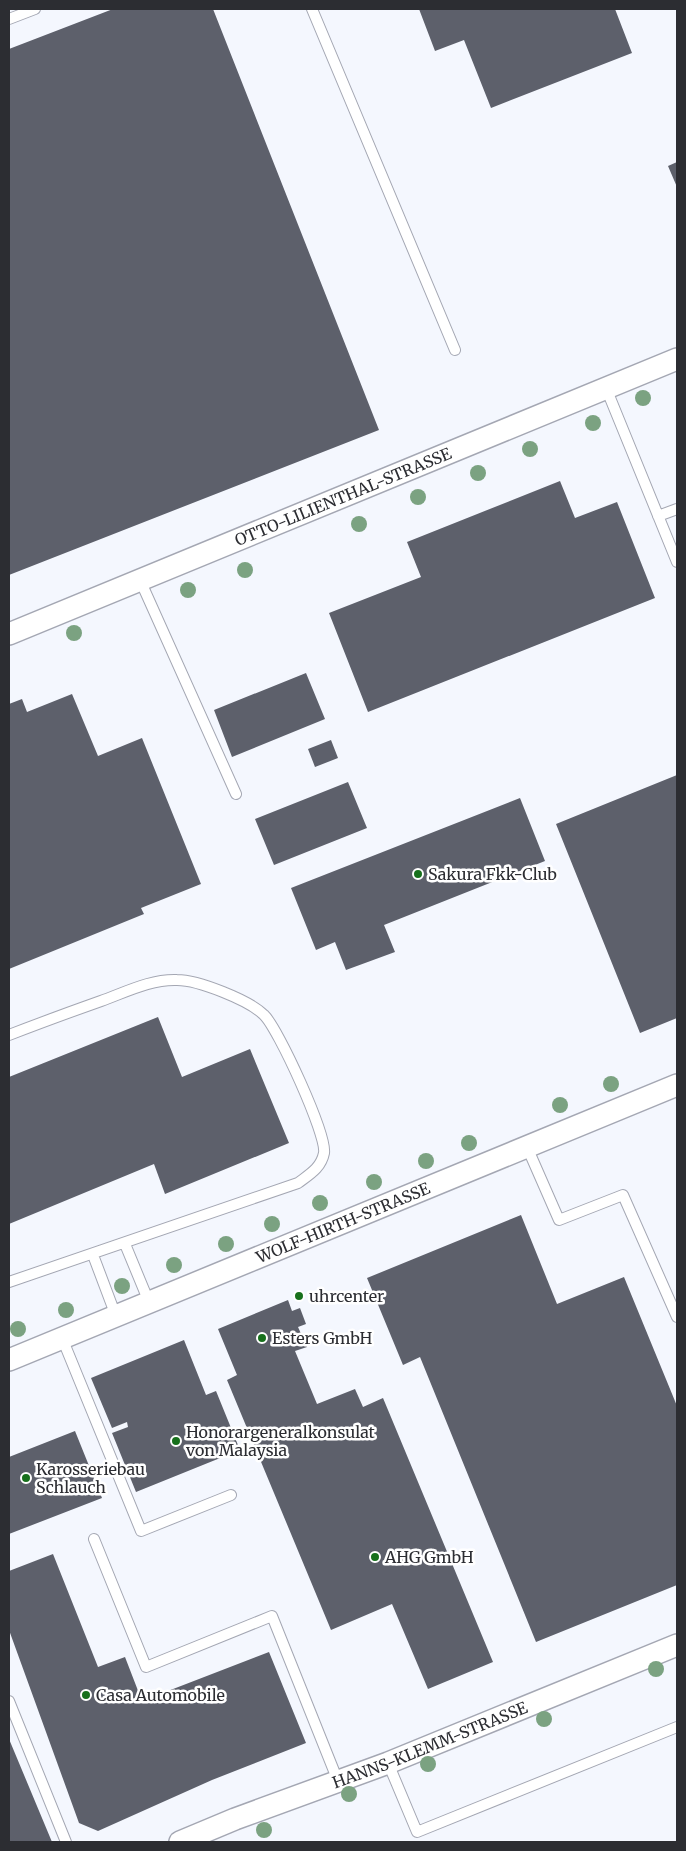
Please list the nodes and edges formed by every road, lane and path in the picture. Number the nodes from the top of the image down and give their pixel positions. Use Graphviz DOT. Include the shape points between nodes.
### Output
graph roads {
  1 [pos="34,9"];
  2 [pos="312,9"];
  3 [pos="9,19"];
  4 [pos="455,350"];
  5 [pos="677,359"];
  6 [pos="606,388"];
  7 [pos="677,508"];
  8 [pos="658,516"];
  9 [pos="677,562"];
  10 [pos="140,580"];
  11 [pos="9,634"];
  12 [pos="236,794"];
  13 [pos="9,1035"];
  14 [pos="677,1085"];
  15 [pos="527,1147"];
  16 [pos="125,1244"];
  17 [pos="93,1255"];
  18 [pos="9,1282"];
  19 [pos="149,1302"];
  20 [pos="116,1316"];
  21 [pos="677,1317"];
  22 [pos="62,1338"];
  23 [pos="9,1360"];
  24 [pos="231,1495"];
  25 [pos="94,1539"];
  26 [pos="677,1645"];
  27 [pos="9,1701"];
  28 [pos="677,1727"];
  29 [pos="388,1763"];
  30 [pos="338,1781"];
  31 [pos="66,1842"];
  32 [pos="180,1842"];
  1 -- 3 [label="lane"];
  2 -- 4 [label="lane"];
  5 -- 6 [label="street, OTTO-LILIENTHAL-STRASSE"];
  6 -- 8 [label="lane"];
  6 -- 10 [label="street, OTTO-LILIENTHAL-STRASSE"];
  7 -- 8 [label="lane"];
  8 -- 9 [label="lane"];
  10 -- 11 [label="street, OTTO-LILIENTHAL-STRASSE"];
  10 -- 12 [label="lane"];
  13 -- 16 [label="lane" via="150,983 178,980 242,1000 265,1015 287,1052 321,1133 324,1151 318,1168 298,1183"];
  14 -- 15 [label="street, WOLF-HIRTH-STRASSE"];
  15 -- 19 [label="street, WOLF-HIRTH-STRASSE"];
  15 -- 21 [label="lane" via="559,1220 623,1195"];
  16 -- 17 [label="lane"];
  16 -- 19 [label="lane"];
  17 -- 18 [label="lane"];
  17 -- 20 [label="lane"];
  19 -- 20 [label="street, WOLF-HIRTH-STRASSE"];
  20 -- 22 [label="street, WOLF-HIRTH-STRASSE"];
  22 -- 23 [label="street, WOLF-HIRTH-STRASSE"];
  22 -- 24 [label="lane" via="141,1532"];
  25 -- 30 [label="lane" via="146,1667 272,1616"];
  26 -- 29 [label="street, HANNS-KLEMM-STRASSE"];
  27 -- 31 [label="lane"];
  28 -- 29 [label="lane" via="417,1832"];
  29 -- 30 [label="street, HANNS-KLEMM-STRASSE"];
  30 -- 32 [label="street, HANNS-KLEMM-STRASSE"];
}
